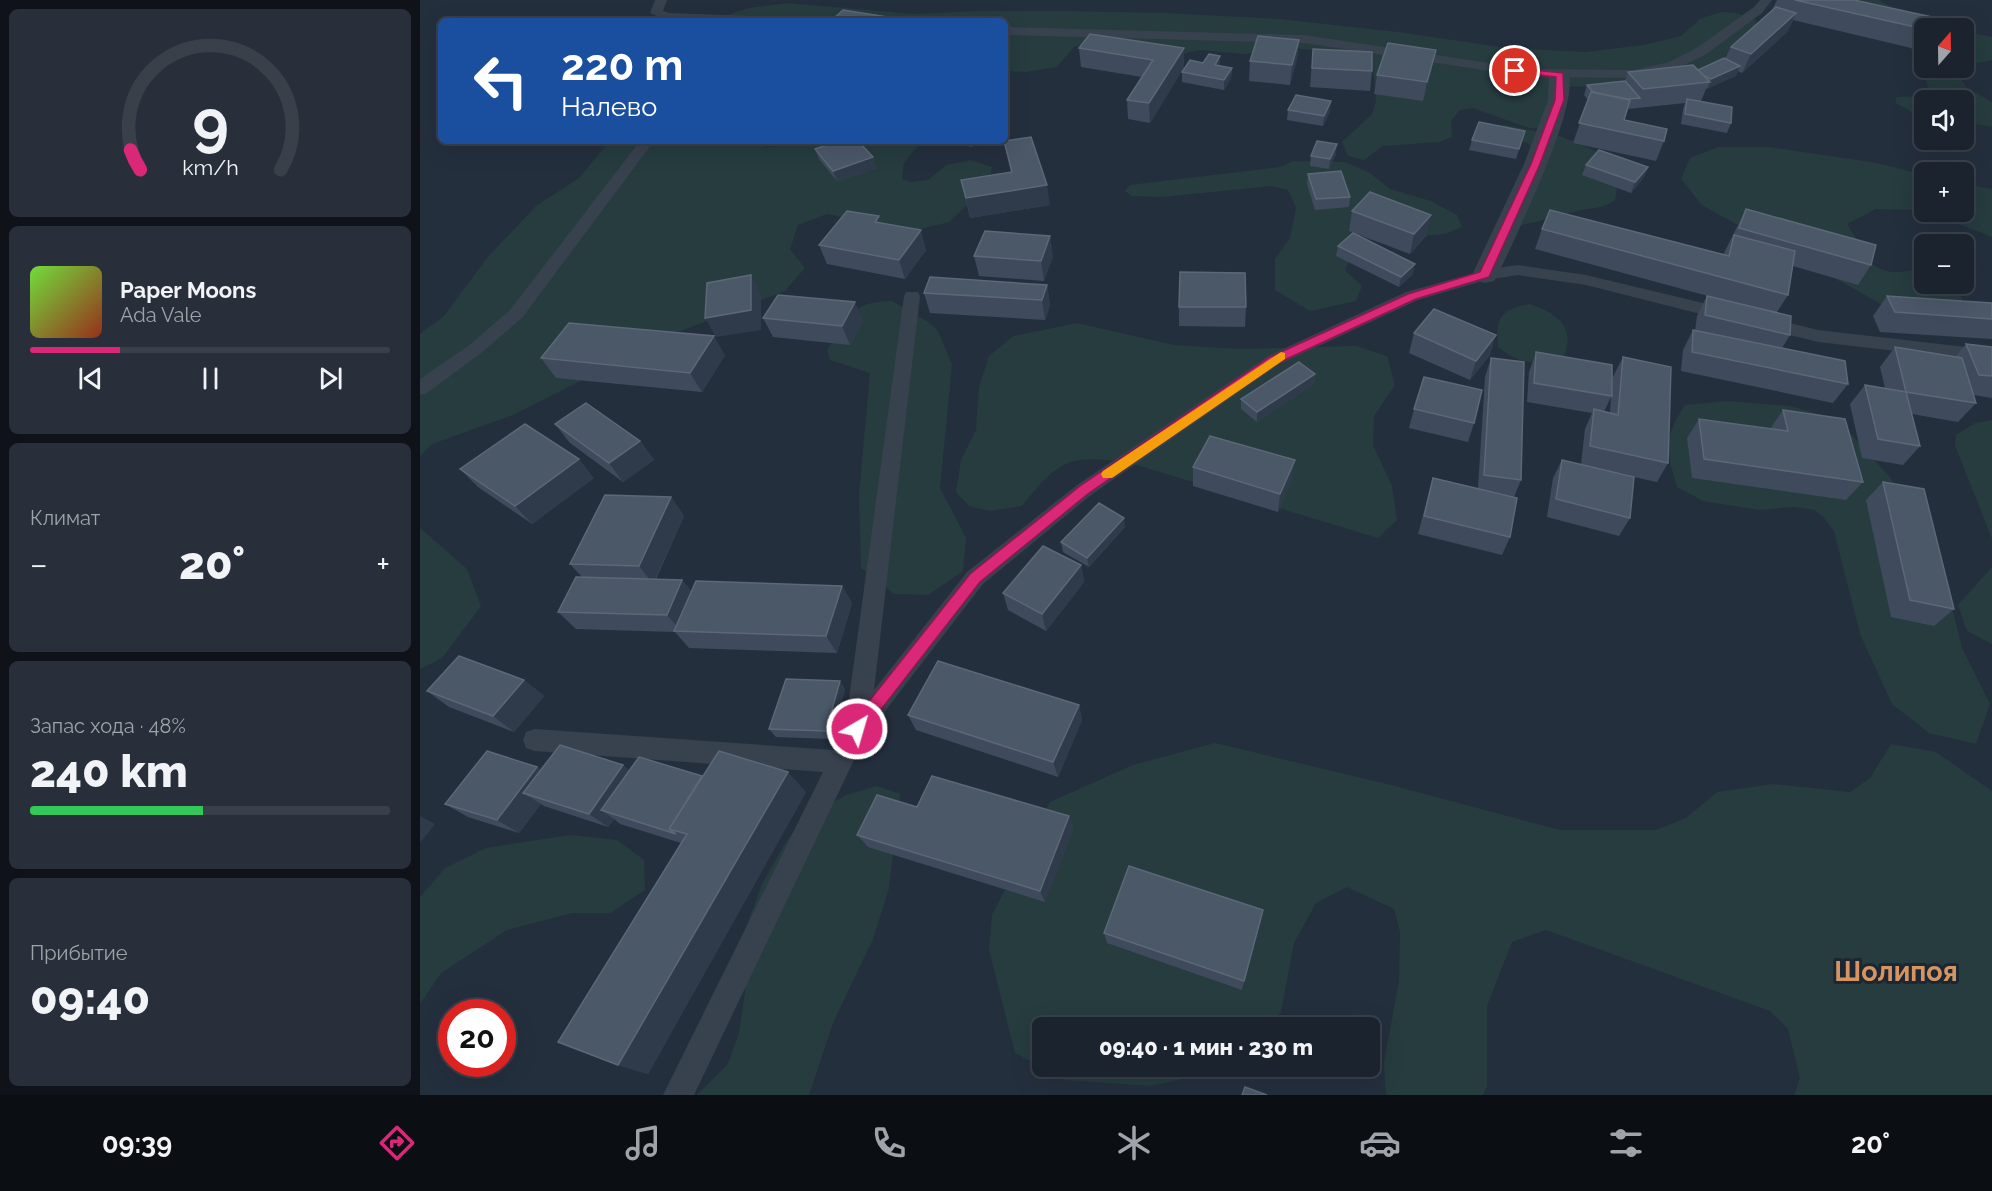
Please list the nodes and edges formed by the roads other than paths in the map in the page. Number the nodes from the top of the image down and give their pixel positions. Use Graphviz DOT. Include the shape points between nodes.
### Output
graph roads {
  1 [pos="661,0"];
  2 [pos="1766,0"];
  3 [pos="703,18"];
  4 [pos="1008,31"];
  5 [pos="1560,75"];
  6 [pos="645,144"];
  7 [pos="1485,275"];
  8 [pos="912,296"];
  9 [pos="1992,356"];
  10 [pos="420,388"];
  11 [pos="857,729"];
  12 [pos="535,740"];
  13 [pos="840,762"];
  14 [pos="678,1095"];
  1 -- 3 [label="lane" via="656,13"];
  2 -- 5 [label="lane" via="1700,52 1673,65 1634,74"];
  4 -- 5 [label="lane" via="1304,39"];
  5 -- 7 [label="street" via="1559,100 1536,164"];
  6 -- 10 [label="lane" via="516,314"];
  7 -- 9 [label="lane" via="1518,270 1586,280 1818,336"];
  7 -- 11 [label="lane" via="1412,296 1274,360 1084,490 975,578"];
  8 -- 11 [label="lane"];
  11 -- 13 [label="lane"];
  12 -- 13 [label="lane"];
  13 -- 14 [label="lane"];
}
